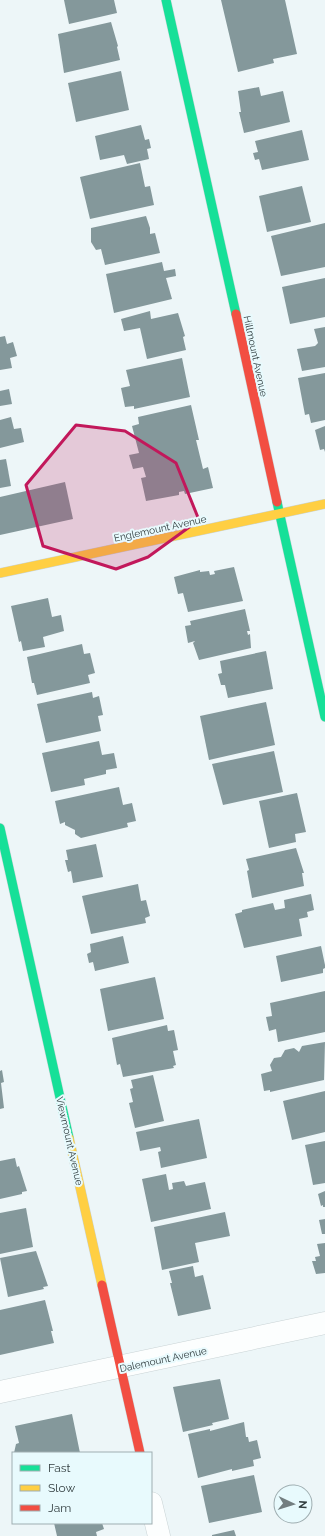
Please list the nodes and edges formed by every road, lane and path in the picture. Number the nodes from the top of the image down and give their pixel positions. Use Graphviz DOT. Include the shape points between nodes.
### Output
graph roads {
  1 [pos="166,0"];
  2 [pos="325,504"];
  3 [pos="279,515"];
  4 [pos="0,573"];
  5 [pos="325,717"];
  6 [pos="0,828"];
  7 [pos="325,1324"];
  8 [pos="120,1368"];
  9 [pos="0,1392"];
  10 [pos="140,1452"];
  11 [pos="152,1507"];
  12 [pos="159,1536"];
  1 -- 3 [label="street, Hillmount Avenue"];
  2 -- 3 [label="street, Englemount Avenue"];
  3 -- 4 [label="street, Englemount Avenue"];
  3 -- 5 [label="street, Hillmount Avenue"];
  6 -- 8 [label="street, Viewmount Avenue"];
  7 -- 8 [label="street, Dalemount Avenue"];
  8 -- 9 [label="street, Dalemount Avenue"];
  8 -- 10 [label="street, Viewmount Avenue"];
  11 -- 12 [label="street"];
}
